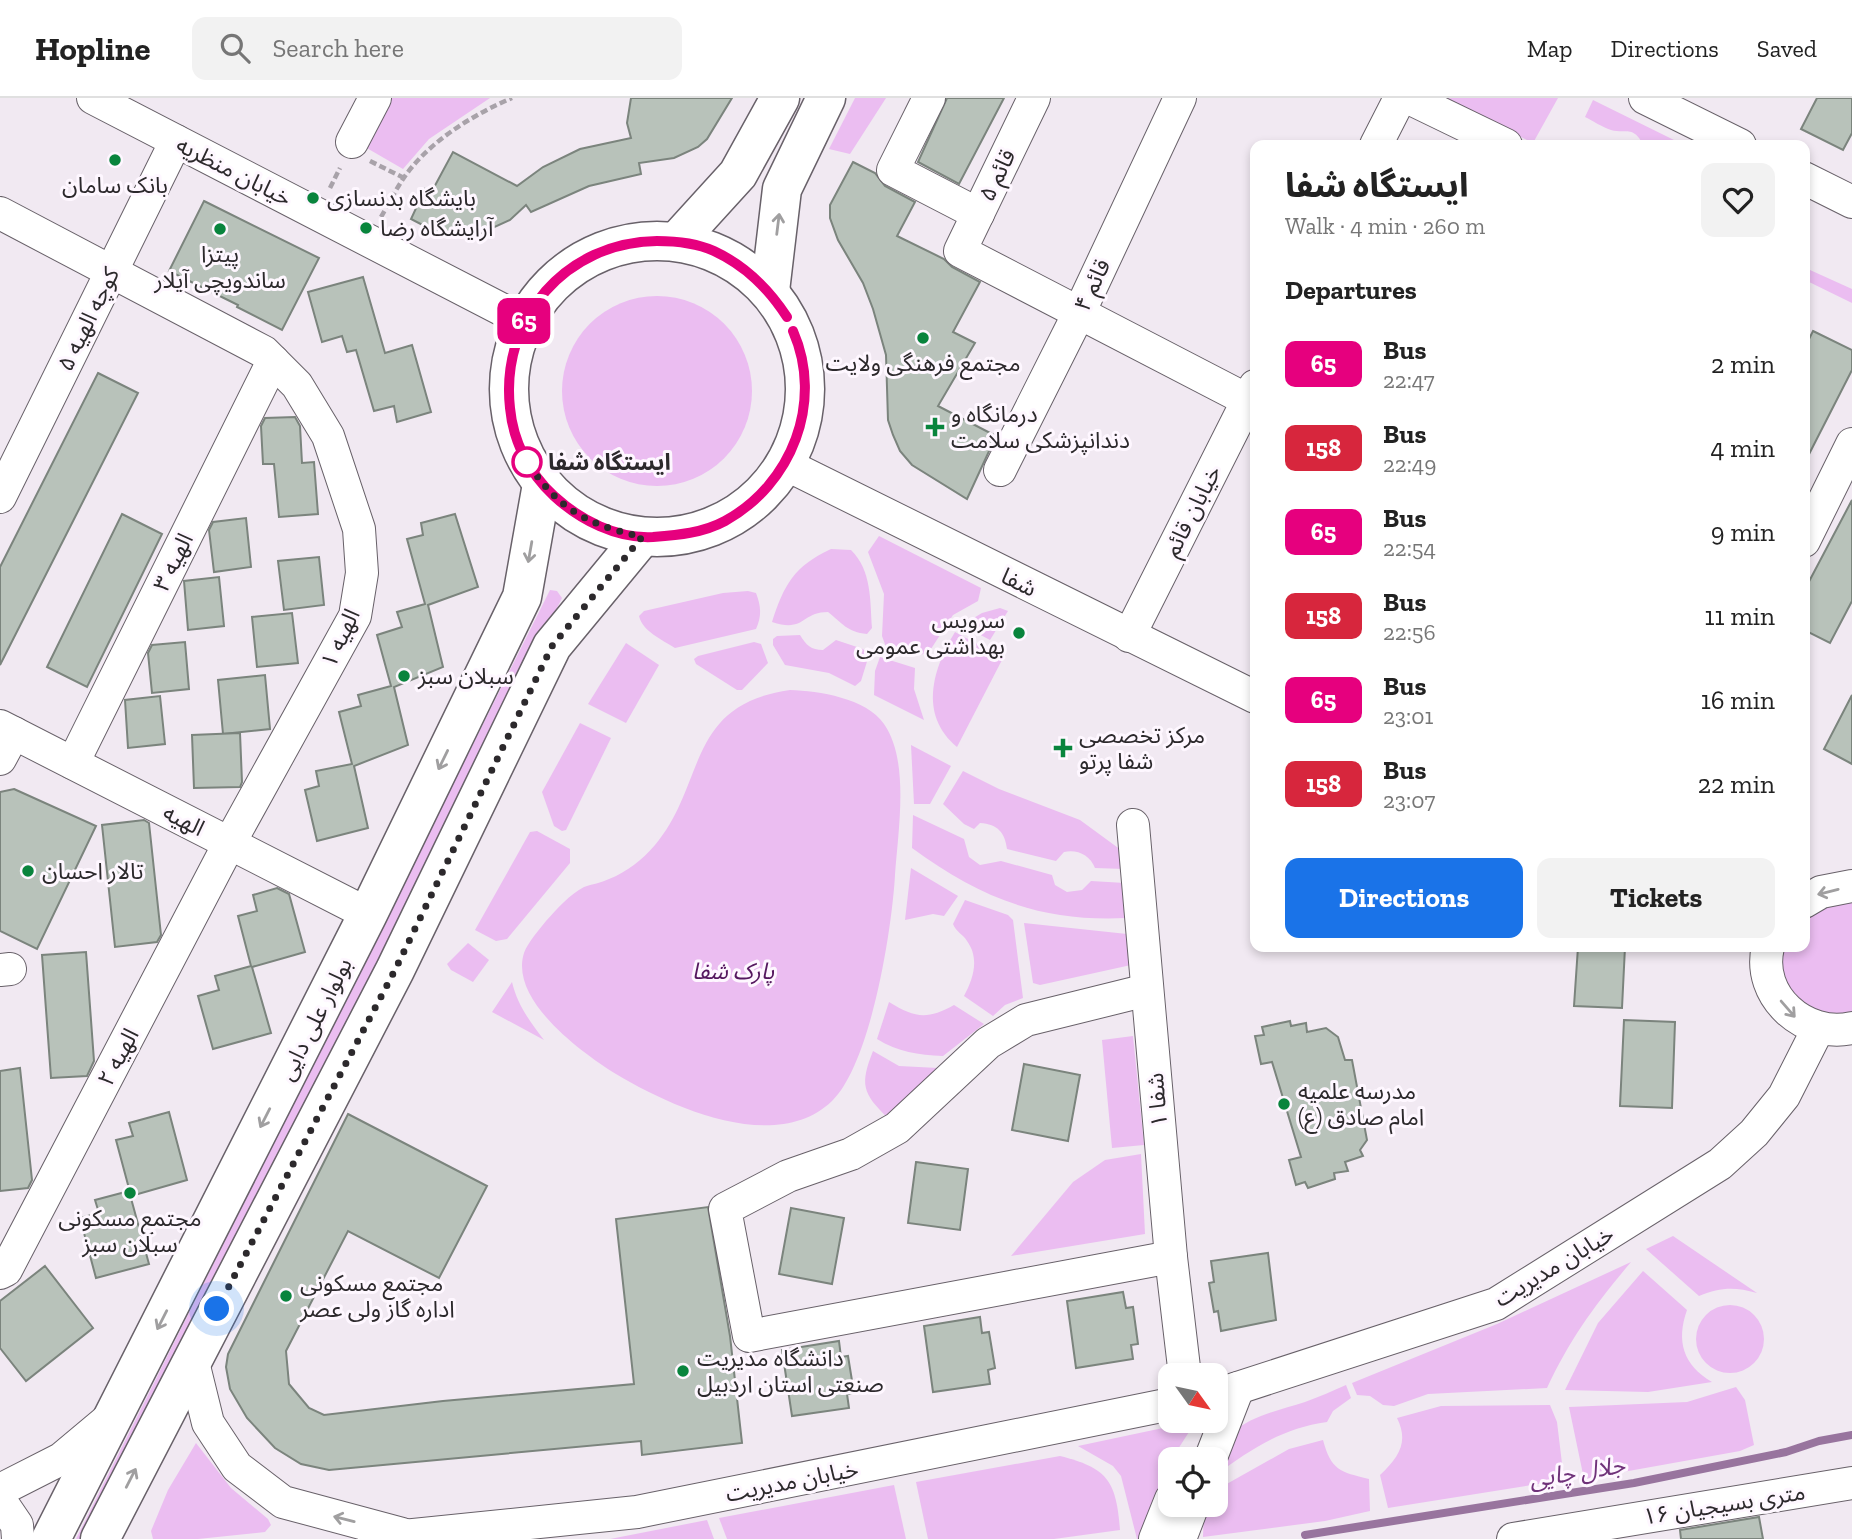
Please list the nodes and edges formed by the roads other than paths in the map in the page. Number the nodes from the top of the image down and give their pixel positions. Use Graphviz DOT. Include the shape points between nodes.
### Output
graph roads {
  1 [pos="93,98"];
  2 [pos="375,98"];
  3 [pos="780,98"];
  4 [pos="825,98"];
  5 [pos="929,98"];
  6 [pos="1034,98"];
  7 [pos="1180,98"];
  8 [pos="1400,98"];
  9 [pos="1409,98"];
  10 [pos="1645,98"];
  11 [pos="1379,140"];
  12 [pos="1496,140"];
  13 [pos="1730,140"];
  14 [pos="176,141"];
  15 [pos="350,146"];
  16 [pos="1810,181"];
  17 [pos="1852,202"];
  18 [pos="0,213"];
  19 [pos="978,214"];
  20 [pos="677,241"];
  21 [pos="112,272"];
  22 [pos="770,291"];
  23 [pos="1079,313"];
  24 [pos="524,321"];
  25 [pos="268,356"];
  26 [pos="1250,396"];
  27 [pos="1250,401"];
  28 [pos="1852,444"];
  29 [pos="785,464"];
  30 [pos="1000,470"];
  31 [pos="542,485"];
  32 [pos="0,497"];
  33 [pos="1810,529"];
  34 [pos="642,537"];
  35 [pos="1129,636"];
  36 [pos="1250,695"];
  37 [pos="4,739"];
  38 [pos="74,763"];
  39 [pos="1133,825"];
  40 [pos="229,844"];
  41 [pos="1852,886"];
  42 [pos="1810,898"];
  43 [pos="369,914"];
  44 [pos="1764,952"];
  45 [pos="1147,990"];
  46 [pos="1852,1028"];
  47 [pos="1818,1029"];
  48 [pos="1171,1258"];
  49 [pos="3,1271"];
  50 [pos="192,1358"];
  51 [pos="1183,1363"];
  52 [pos="1228,1391"];
  53 [pos="1158,1407"];
  54 [pos="114,1415"];
  55 [pos="1852,1483"];
  56 [pos="0,1490"];
  57 [pos="0,1500"];
  58 [pos="1164,1517"];
  59 [pos="1188,1517"];
  60 [pos="410,1536"];
  61 [pos="18,1539"];
  62 [pos="51,1539"];
  63 [pos="100,1539"];
  64 [pos="374,1539"];
  65 [pos="1155,1539"];
  66 [pos="1180,1539"];
  67 [pos="1513,1539"];
  1 -- 14 [label="street, خیابان منظریه"];
  2 -- 15 [label="street"];
  3 -- 20 [label="main road" via="738,174"];
  22 -- 4 [label="main road, one-way" via="782,189"];
  5 -- 19 [label="street" via="893,170"];
  6 -- 19 [label="street, قائم ۵"];
  7 -- 23 [label="street, قائم ۴"];
  8 -- 11 [label="street"];
  9 -- 12 [label="street"];
  10 -- 13 [label="street"];
  14 -- 21 [label="street, کوچه الهیه ۵"];
  14 -- 24 [label="street, خیابان منظریه"];
  16 -- 17 [label="street"];
  18 -- 21 [label="street, الهیه ۱"];
  19 -- 23 [label="street, قائم ۵" via="960,251"];
  20 -- 22 [label="main road" via="712,250 743,267"];
  20 -- 24 [label="main road" via="631,242 587,256 551,284"];
  21 -- 25 [label="street, الهیه ۱"];
  21 -- 32 [label="street, کوچه الهیه ۵"];
  22 -- 29 [label="main road" via="799,345 805,375 804,406"];
  23 -- 26 [label="street"];
  23 -- 30 [label="street, قائم ۴"];
  24 -- 31 [label="main road" via="512,354 511,423 523,456"];
  25 -- 38 [label="street, الهیه ۳"];
  25 -- 40 [label="street, الهیه ۱" via="297,385 328,436 359,528 362,573 355,616"];
  27 -- 35 [label="street, خیابان قائم"];
  28 -- 33 [label="street"];
  29 -- 34 [label="main road" via="758,497 724,522 684,535"];
  29 -- 35 [label="street, شفا"];
  31 -- 34 [label="main road" via="570,511 605,528"];
  31 -- 43 [label="main road, بولوار علی دایی, one-way" via="522,597"];
  34 -- 50 [label="main road, بولوار علی دایی" via="552,646 395,970"];
  35 -- 36 [label="street, شفا"];
  37 -- 38 [label="street, الهیه"];
  38 -- 40 [label="street, الهیه"];
  39 -- 45 [label="street, شفا ۱"];
  40 -- 43 [label="street, الهیه"];
  40 -- 49 [label="street, الهیه ۲"];
  41 -- 42 [label="street, one-way"];
  43 -- 54 [label="main road, بولوار علی دایی, one-way"];
  44 -- 47 [label="street, one-way" via="1777,995 1800,1021"];
  45 -- 48 [label="street, شفا ۱"];
  45 -- 48 [label="street" via="1026,1020 988,1043 897,1128 851,1154 788,1176 725,1209 749,1336"];
  46 -- 47 [label="street"];
  47 -- 52 [label="street, خیابان مدیریت" via="1784,1096 1754,1133 1720,1164 1496,1304"];
  48 -- 51 [label="street, شفا ۱"];
  60 -- 50 [label="street, خیابان مدیریت, one-way" via="283,1502 237,1467 208,1423"];
  63 -- 50 [label="main road, بولوار علی دایی, one-way"];
  53 -- 60 [label="street, خیابان مدیریت" via="636,1512"];
  54 -- 56 [label="street" via="61,1459"];
  54 -- 62 [label="main road, بولوار علی دایی"];
  55 -- 67 [label="street, ۱۶ متری بسیجیان"];
  57 -- 61 [label="street" via="17,1525"];
  58 -- 65 [label="street"];
  59 -- 66 [label="street"];
  60 -- 64 [label="street, خیابان مدیریت"];
}
